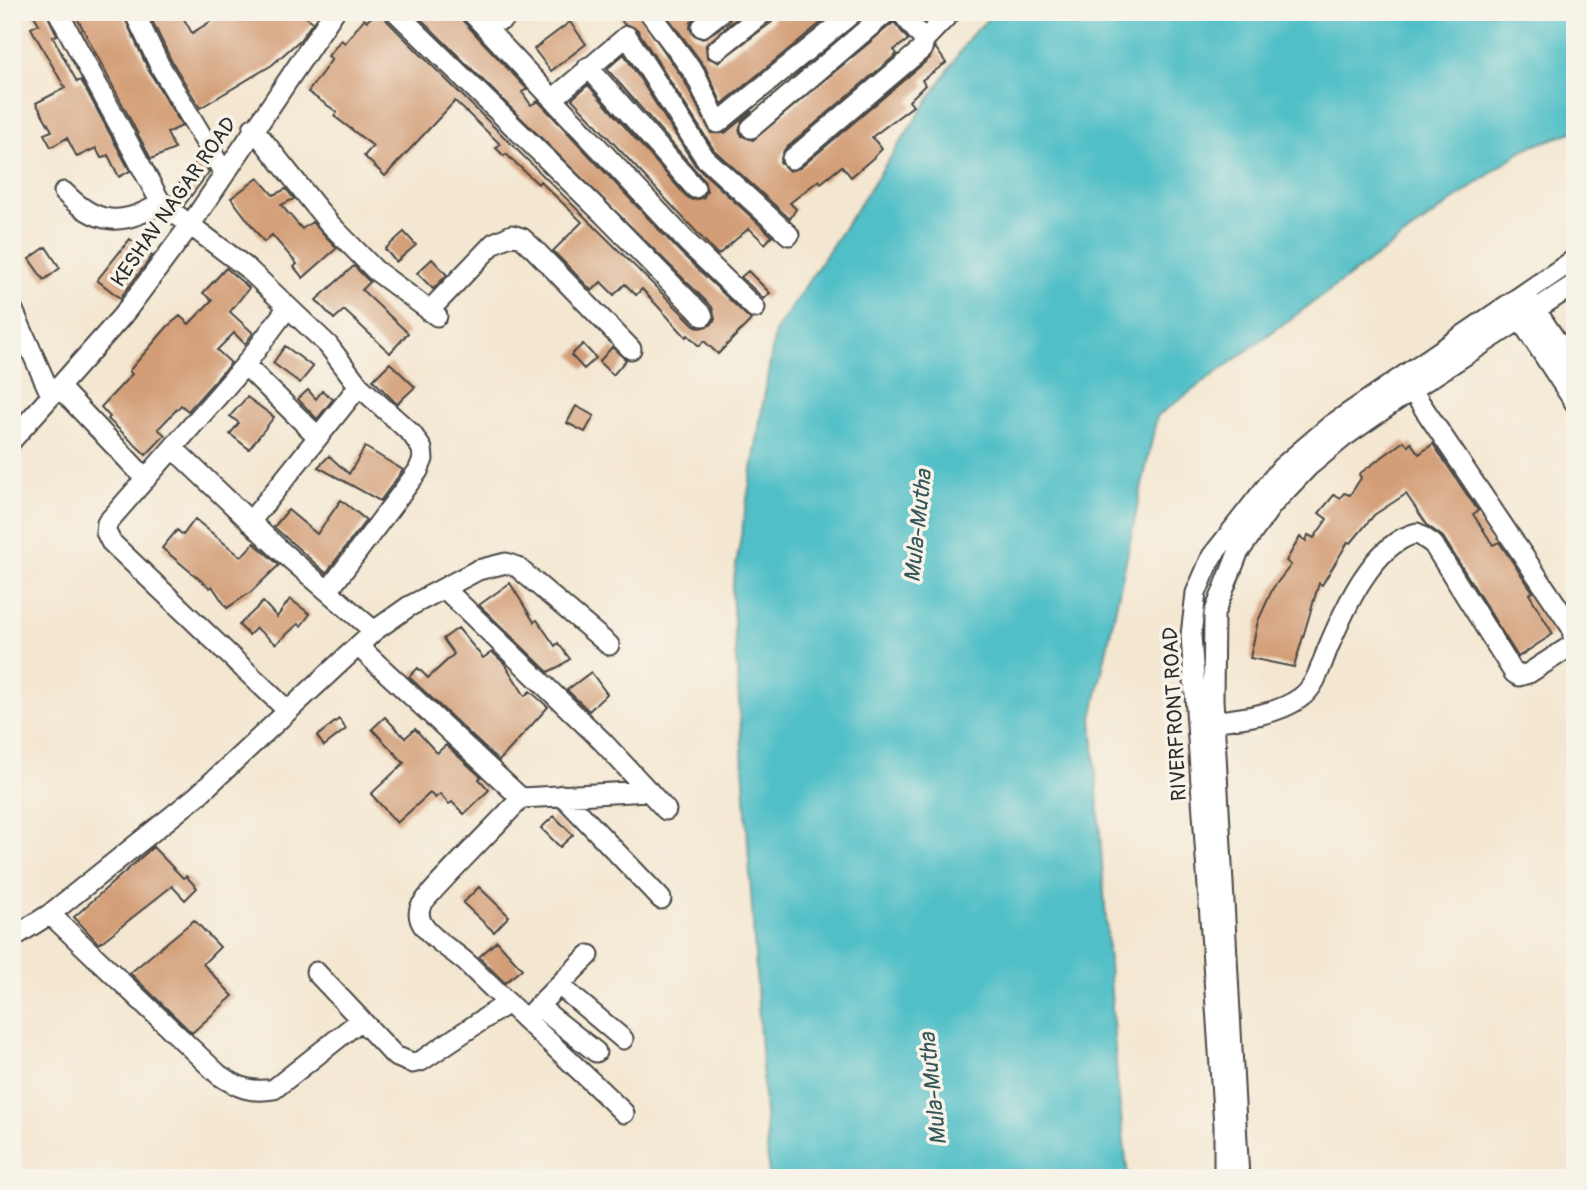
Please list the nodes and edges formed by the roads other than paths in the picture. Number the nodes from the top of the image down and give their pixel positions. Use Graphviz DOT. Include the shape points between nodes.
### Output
graph roads {
  1 [pos="58,12"];
  2 [pos="134,12"];
  3 [pos="396,12"];
  4 [pos="471,12"];
  5 [pos="491,12"];
  6 [pos="512,12"];
  7 [pos="649,12"];
  8 [pos="721,12"];
  9 [pos="764,12"];
  10 [pos="854,12"];
  11 [pos="887,12"];
  12 [pos="901,12"];
  13 [pos="951,12"];
  14 [pos="332,13"];
  15 [pos="702,27"];
  16 [pos="924,40"];
  17 [pos="717,50"];
  18 [pos="798,56"];
  19 [pos="588,67"];
  20 [pos="811,74"];
  21 [pos="554,98"];
  22 [pos="712,111"];
  23 [pos="693,123"];
  24 [pos="253,128"];
  25 [pos="751,128"];
  26 [pos="792,159"];
  27 [pos="224,173"];
  28 [pos="695,188"];
  29 [pos="64,192"];
  30 [pos="161,203"];
  31 [pos="191,224"];
  32 [pos="789,234"];
  33 [pos="1575,259"];
  34 [pos="1575,284"];
  35 [pos="288,307"];
  36 [pos="1522,307"];
  37 [pos="12,308"];
  38 [pos="755,308"];
  39 [pos="703,316"];
  40 [pos="631,349"];
  41 [pos="245,365"];
  42 [pos="1575,369"];
  43 [pos="1407,382"];
  44 [pos="359,386"];
  45 [pos="55,391"];
  46 [pos="1575,403"];
  47 [pos="317,436"];
  48 [pos="12,440"];
  49 [pos="174,449"];
  50 [pos="146,479"];
  51 [pos="250,522"];
  52 [pos="444,588"];
  53 [pos="328,591"];
  54 [pos="374,631"];
  55 [pos="610,645"];
  56 [pos="358,646"];
  57 [pos="288,711"];
  58 [pos="1205,722"];
  59 [pos="649,791"];
  60 [pos="562,795"];
  61 [pos="521,798"];
  62 [pos="666,810"];
  63 [pos="661,899"];
  64 [pos="50,914"];
  65 [pos="12,938"];
  66 [pos="589,955"];
  67 [pos="316,972"];
  68 [pos="559,985"];
  69 [pos="506,1004"];
  70 [pos="531,1013"];
  71 [pos="361,1020"];
  72 [pos="623,1039"];
  73 [pos="596,1052"];
  74 [pos="1230,1102"];
  75 [pos="624,1113"];
  76 [pos="1224,1178"];
  77 [pos="1239,1178"];
  1 -- 30 [label="street"];
  2 -- 27 [label="street" via="160,66"];
  3 -- 39 [label="street"];
  4 -- 21 [label="street"];
  5 -- 6 [label="street" via="502,20"];
  7 -- 22 [label="street" via="695,74"];
  8 -- 15 [label="street"];
  9 -- 17 [label="street"];
  10 -- 18 [label="street"];
  11 -- 20 [label="street"];
  12 -- 16 [label="street"];
  13 -- 16 [label="street"];
  14 -- 24 [label="street, KESHAV NAGAR ROAD"];
  16 -- 26 [label="street" via="922,50"];
  18 -- 20 [label="street"];
  18 -- 22 [label="street" via="718,123"];
  19 -- 21 [label="street"];
  19 -- 28 [label="street"];
  19 -- 32 [label="street" via="622,37 632,40 705,158"];
  20 -- 25 [label="street"];
  21 -- 38 [label="street"];
  22 -- 23 [label="street"];
  24 -- 27 [label="street, KESHAV NAGAR ROAD"];
  24 -- 40 [label="street" via="328,222 375,270 433,314 494,243 512,235 528,243"];
  27 -- 31 [label="street, KESHAV NAGAR ROAD"];
  29 -- 30 [label="street" via="98,218 139,216"];
  30 -- 31 [label="street"];
  31 -- 35 [label="street"];
  31 -- 45 [label="street, KESHAV NAGAR ROAD" via="123,315"];
  33 -- 36 [label="street, RIVERFRONT ROAD"];
  34 -- 36 [label="street, RIVERFRONT ROAD"];
  35 -- 41 [label="street"];
  35 -- 44 [label="street" via="328,345"];
  36 -- 42 [label="street"];
  36 -- 43 [label="street, RIVERFRONT ROAD"];
  36 -- 46 [label="street"];
  37 -- 45 [label="street"];
  41 -- 47 [label="street"];
  41 -- 49 [label="street"];
  43 -- 58 [label="street, RIVERFRONT ROAD" via="1308,467 1272,505 1238,553 1214,614"];
  43 -- 58 [label="street" via="1572,628 1574,644 1529,673 1514,673 1433,544 1417,533 1396,542 1365,576 1307,692 1284,706"];
  44 -- 47 [label="street"];
  44 -- 53 [label="street" via="412,434 423,459"];
  45 -- 48 [label="street, KESHAV NAGAR ROAD"];
  45 -- 50 [label="street"];
  47 -- 51 [label="street"];
  49 -- 50 [label="street"];
  49 -- 51 [label="street"];
  50 -- 57 [label="street" via="107,523 111,542"];
  51 -- 53 [label="street"];
  52 -- 54 [label="street"];
  52 -- 55 [label="street" via="491,565 506,563 517,567"];
  52 -- 59 [label="street"];
  53 -- 54 [label="street"];
  54 -- 56 [label="street"];
  56 -- 57 [label="street"];
  56 -- 61 [label="street"];
  57 -- 64 [label="street" via="206,788"];
  58 -- 74 [label="street, RIVERFRONT ROAD"];
  59 -- 60 [label="street"];
  59 -- 62 [label="street"];
  60 -- 61 [label="street"];
  60 -- 63 [label="street"];
  61 -- 69 [label="street" via="421,906 420,919"];
  64 -- 65 [label="street"];
  64 -- 71 [label="street" via="219,1076 241,1089 274,1089"];
  66 -- 68 [label="street"];
  67 -- 71 [label="street"];
  68 -- 70 [label="street"];
  68 -- 72 [label="street"];
  69 -- 70 [label="street"];
  69 -- 71 [label="street" via="421,1061 412,1062 395,1056"];
  70 -- 73 [label="street"];
  70 -- 75 [label="street"];
  74 -- 76 [label="street, RIVERFRONT ROAD"];
  74 -- 77 [label="street, RIVERFRONT ROAD"];
}
